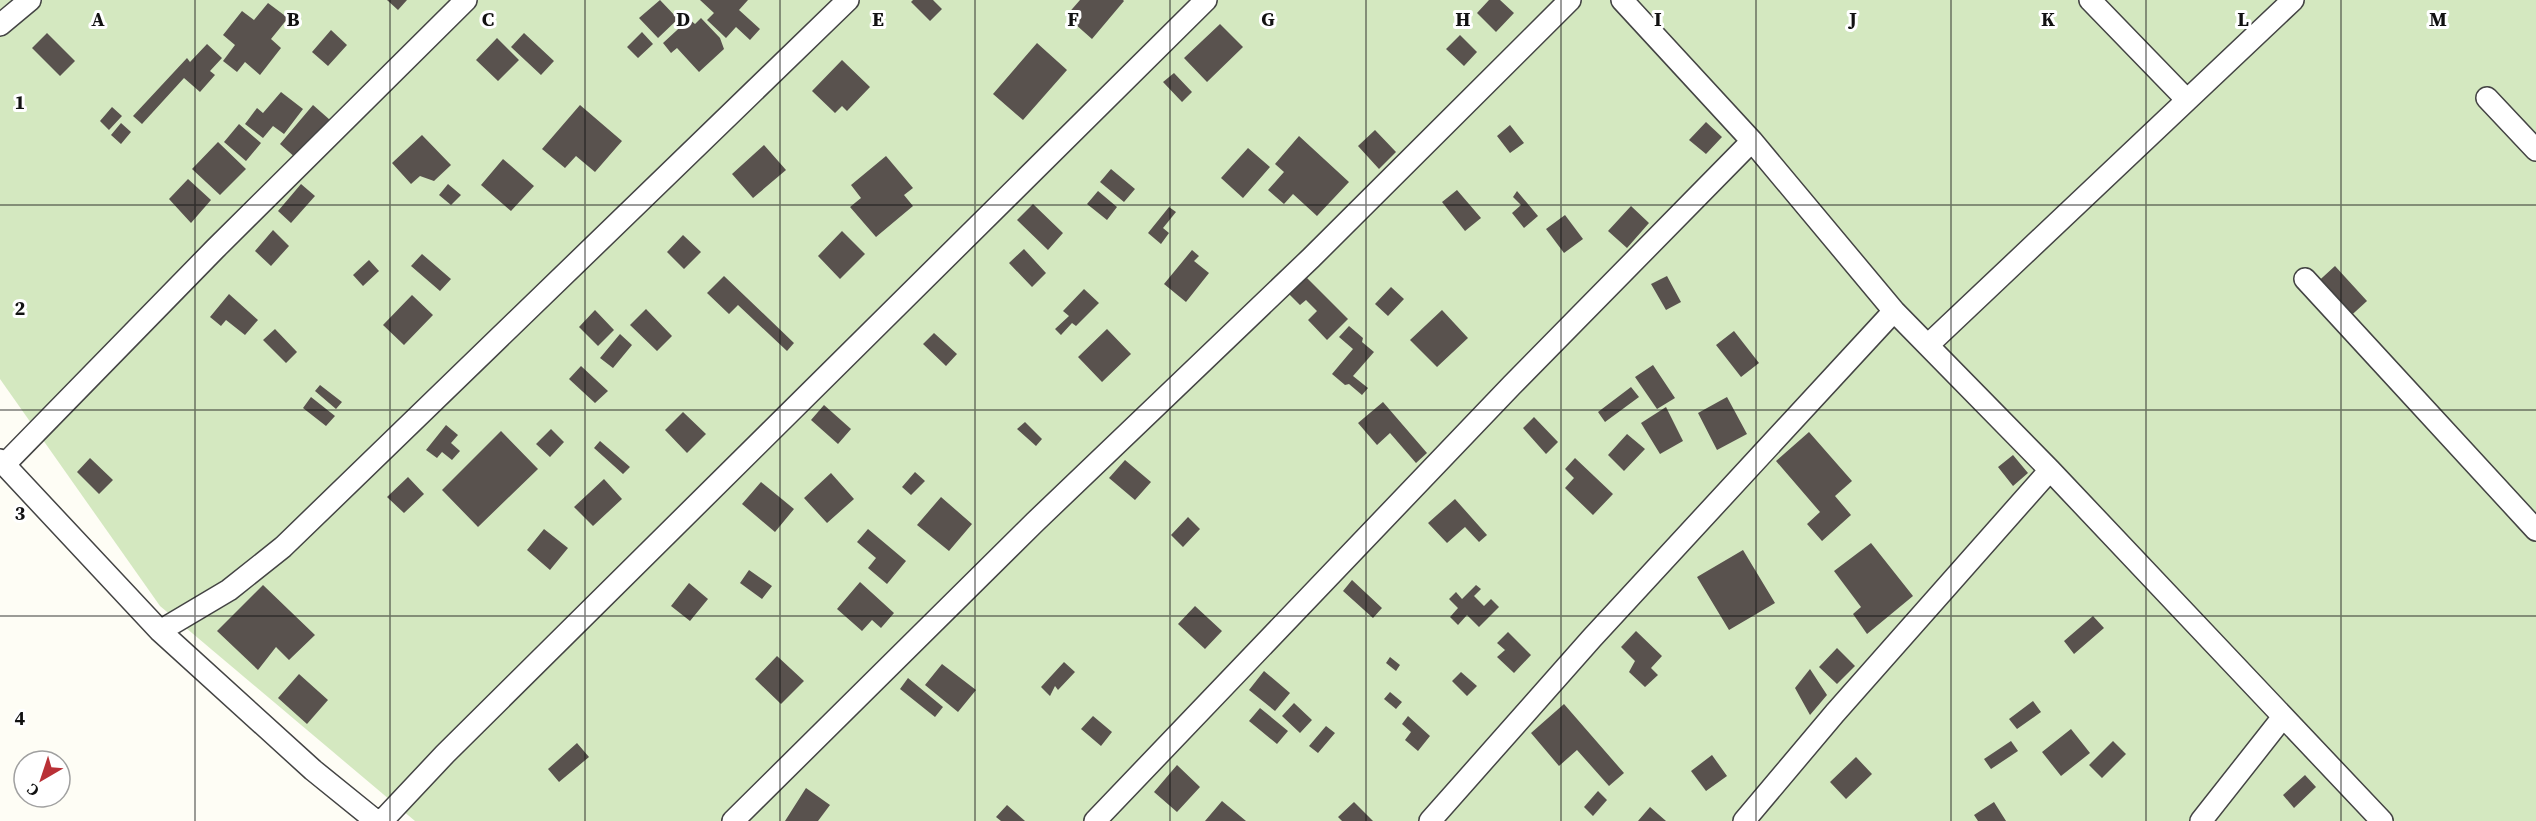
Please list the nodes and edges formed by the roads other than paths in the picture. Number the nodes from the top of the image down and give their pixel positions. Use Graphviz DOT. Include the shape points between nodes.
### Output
graph roads {
  1 [pos="30,0"];
  2 [pos="466,0"];
  3 [pos="848,0"];
  4 [pos="1206,0"];
  5 [pos="1570,0"];
  6 [pos="1622,0"];
  7 [pos="2090,0"];
  8 [pos="2293,0"];
  9 [pos="0,25"];
  10 [pos="2487,98"];
  11 [pos="2187,100"];
  12 [pos="1752,141"];
  13 [pos="2536,150"];
  14 [pos="2305,279"];
  15 [pos="1894,311"];
  16 [pos="1928,345"];
  17 [pos="2,463"];
  18 [pos="2050,470"];
  19 [pos="2536,530"];
  20 [pos="160,631"];
  21 [pos="2283,717"];
  22 [pos="376,821"];
  23 [pos="382,821"];
  24 [pos="733,821"];
  25 [pos="1095,821"];
  26 [pos="1430,821"];
  27 [pos="1744,821"];
  28 [pos="2201,821"];
  29 [pos="2382,821"];
  1 -- 9 [label="lane"];
  2 -- 17 [label="lane"];
  3 -- 20 [label="lane" via="283,547 229,590"];
  4 -- 23 [label="lane"];
  5 -- 24 [label="lane"];
  6 -- 12 [label="lane"];
  7 -- 11 [label="lane"];
  8 -- 11 [label="lane"];
  10 -- 13 [label="lane"];
  11 -- 16 [label="lane"];
  12 -- 15 [label="lane"];
  12 -- 25 [label="lane"];
  14 -- 19 [label="lane"];
  15 -- 16 [label="lane"];
  15 -- 26 [label="lane" via="1592,638"];
  16 -- 18 [label="lane"];
  17 -- 20 [label="lane"];
  18 -- 21 [label="lane"];
  18 -- 27 [label="lane"];
  20 -- 22 [label="lane" via="313,770"];
  21 -- 28 [label="lane"];
  21 -- 29 [label="lane"];
}
